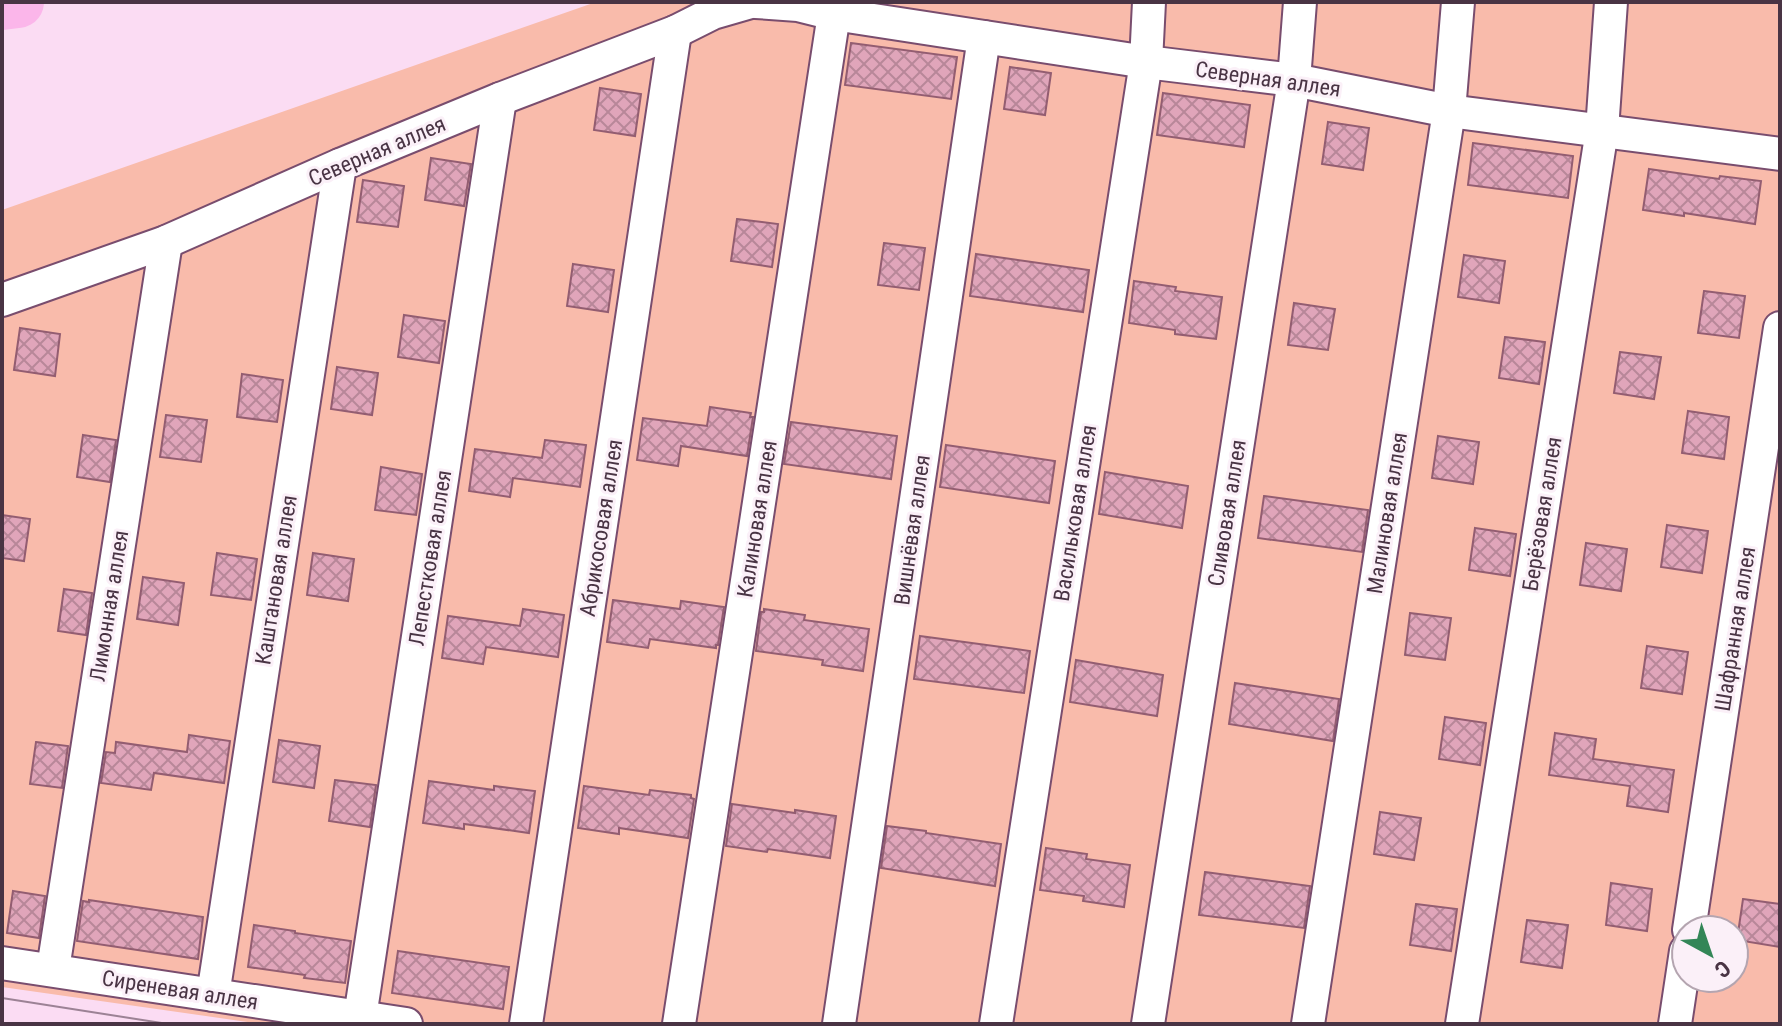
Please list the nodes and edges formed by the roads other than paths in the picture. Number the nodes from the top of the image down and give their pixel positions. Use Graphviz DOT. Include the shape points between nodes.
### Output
graph roads {
  1 [pos="754,2"];
  2 [pos="1149,2"];
  3 [pos="1300,2"];
  4 [pos="1458,2"];
  5 [pos="1611,2"];
  6 [pos="834,14"];
  7 [pos="675,32"];
  8 [pos="984,37"];
  9 [pos="1146,62"];
  10 [pos="1294,80"];
  11 [pos="500,99"];
  12 [pos="1449,111"];
  13 [pos="1602,130"];
  14 [pos="1780,154"];
  15 [pos="340,165"];
  16 [pos="166,242"];
  17 [pos="2,300"];
  18 [pos="1780,328"];
  19 [pos="1691,914"];
  20 [pos="2,963"];
  21 [pos="53,969"];
  22 [pos="1680,994"];
  23 [pos="213,995"];
  24 [pos="360,1017"];
  25 [pos="406,1024"];
  26 [pos="526,1024"];
  27 [pos="679,1024"];
  28 [pos="839,1024"];
  29 [pos="996,1024"];
  30 [pos="1148,1024"];
  31 [pos="1308,1024"];
  32 [pos="1462,1024"];
  33 [pos="1675,1024"];
  1 -- 6 [label="street, Северная аллея"];
  1 -- 7 [label="street, Северная аллея" via="713,13"];
  2 -- 9 [label="street, Васильковая аллея"];
  3 -- 10 [label="street, Сливовая аллея"];
  4 -- 12 [label="street, Малиновая аллея"];
  5 -- 13 [label="street, Берёзовая аллея"];
  6 -- 8 [label="street, Северная аллея"];
  6 -- 27 [label="street, Калиновая аллея"];
  7 -- 11 [label="street, Северная аллея"];
  7 -- 26 [label="street, Абрикосовая аллея"];
  8 -- 9 [label="street, Северная аллея"];
  8 -- 28 [label="street, Вишнёвая аллея"];
  9 -- 10 [label="street, Северная аллея"];
  9 -- 29 [label="street, Васильковая аллея"];
  10 -- 12 [label="street, Северная аллея"];
  10 -- 30 [label="street, Сливовая аллея"];
  11 -- 15 [label="street, Северная аллея"];
  11 -- 24 [label="street, Лепестковая аллея"];
  12 -- 13 [label="street, Северная аллея"];
  12 -- 31 [label="street, Малиновая аллея"];
  13 -- 14 [label="street, Северная аллея"];
  13 -- 32 [label="street, Берёзовая аллея"];
  15 -- 16 [label="street, Северная аллея"];
  15 -- 23 [label="street, Каштановая аллея"];
  16 -- 17 [label="street, Северная аллея"];
  16 -- 21 [label="street, Лимонная аллея"];
  18 -- 19 [label="street, Шафранная аллея"];
  20 -- 21 [label="street, Сиреневая аллея"];
  21 -- 23 [label="street, Сиреневая аллея"];
  22 -- 33 [label="street"];
  23 -- 24 [label="street, Сиреневая аллея"];
  24 -- 25 [label="street, Сиреневая аллея"];
}
